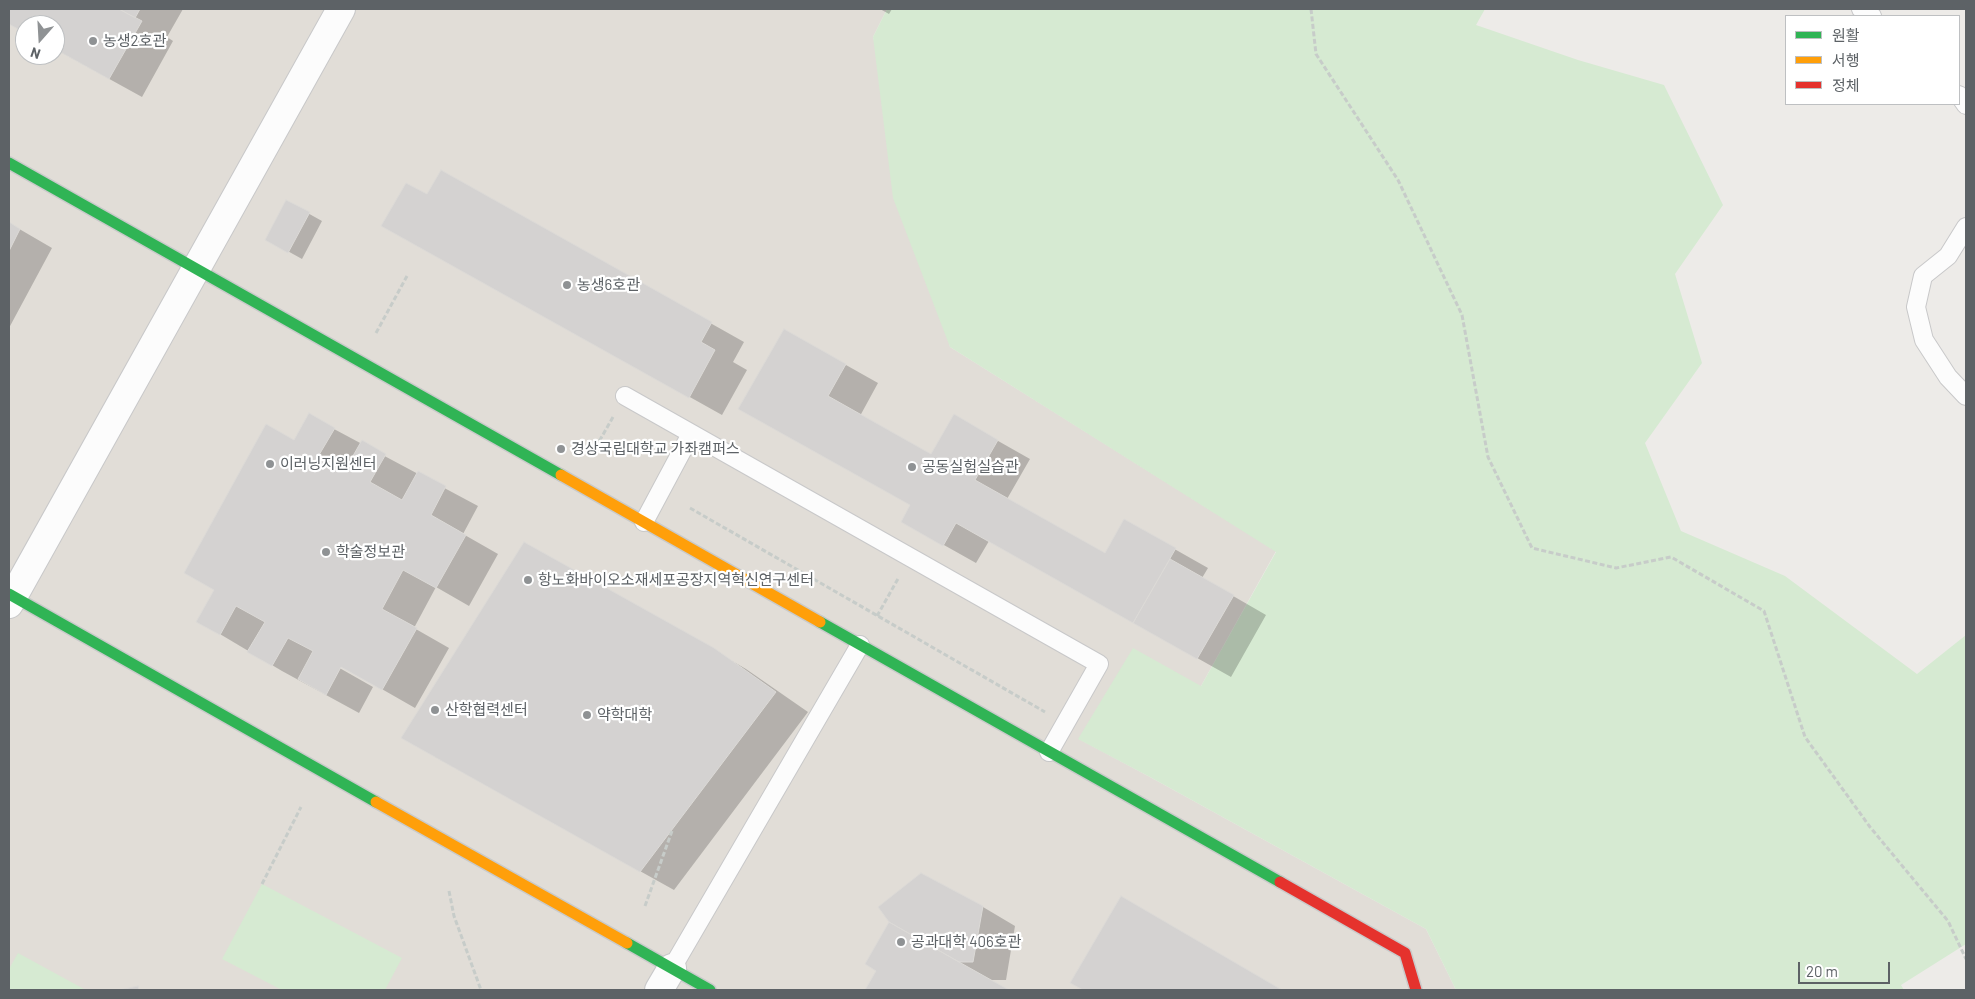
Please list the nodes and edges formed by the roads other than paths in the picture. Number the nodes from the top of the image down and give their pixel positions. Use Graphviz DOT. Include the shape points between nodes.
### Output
graph roads {
  1 [pos="342,9"];
  2 [pos="9,163"];
  3 [pos="1966,227"];
  4 [pos="197,268"];
  5 [pos="624,396"];
  6 [pos="1966,396"];
  7 [pos="691,434"];
  8 [pos="644,522"];
  9 [pos="10,598"];
  10 [pos="860,645"];
  11 [pos="1049,752"];
  12 [pos="665,979"];
  13 [pos="710,990"];
  14 [pos="1416,990"];
  1 -- 4 [label="street"];
  2 -- 4 [label="street"];
  3 -- 6 [label="lane" via="1948,256 1923,276 1916,306 1924,340 1948,377"];
  4 -- 8 [label="street"];
  4 -- 9 [label="street"];
  5 -- 7 [label="lane"];
  7 -- 8 [label="lane"];
  7 -- 11 [label="lane" via="1099,664"];
  8 -- 10 [label="street"];
  9 -- 12 [label="street"];
  10 -- 11 [label="street"];
  10 -- 12 [label="lane"];
  11 -- 14 [label="street" via="1406,953"];
  12 -- 13 [label="street"];
}
